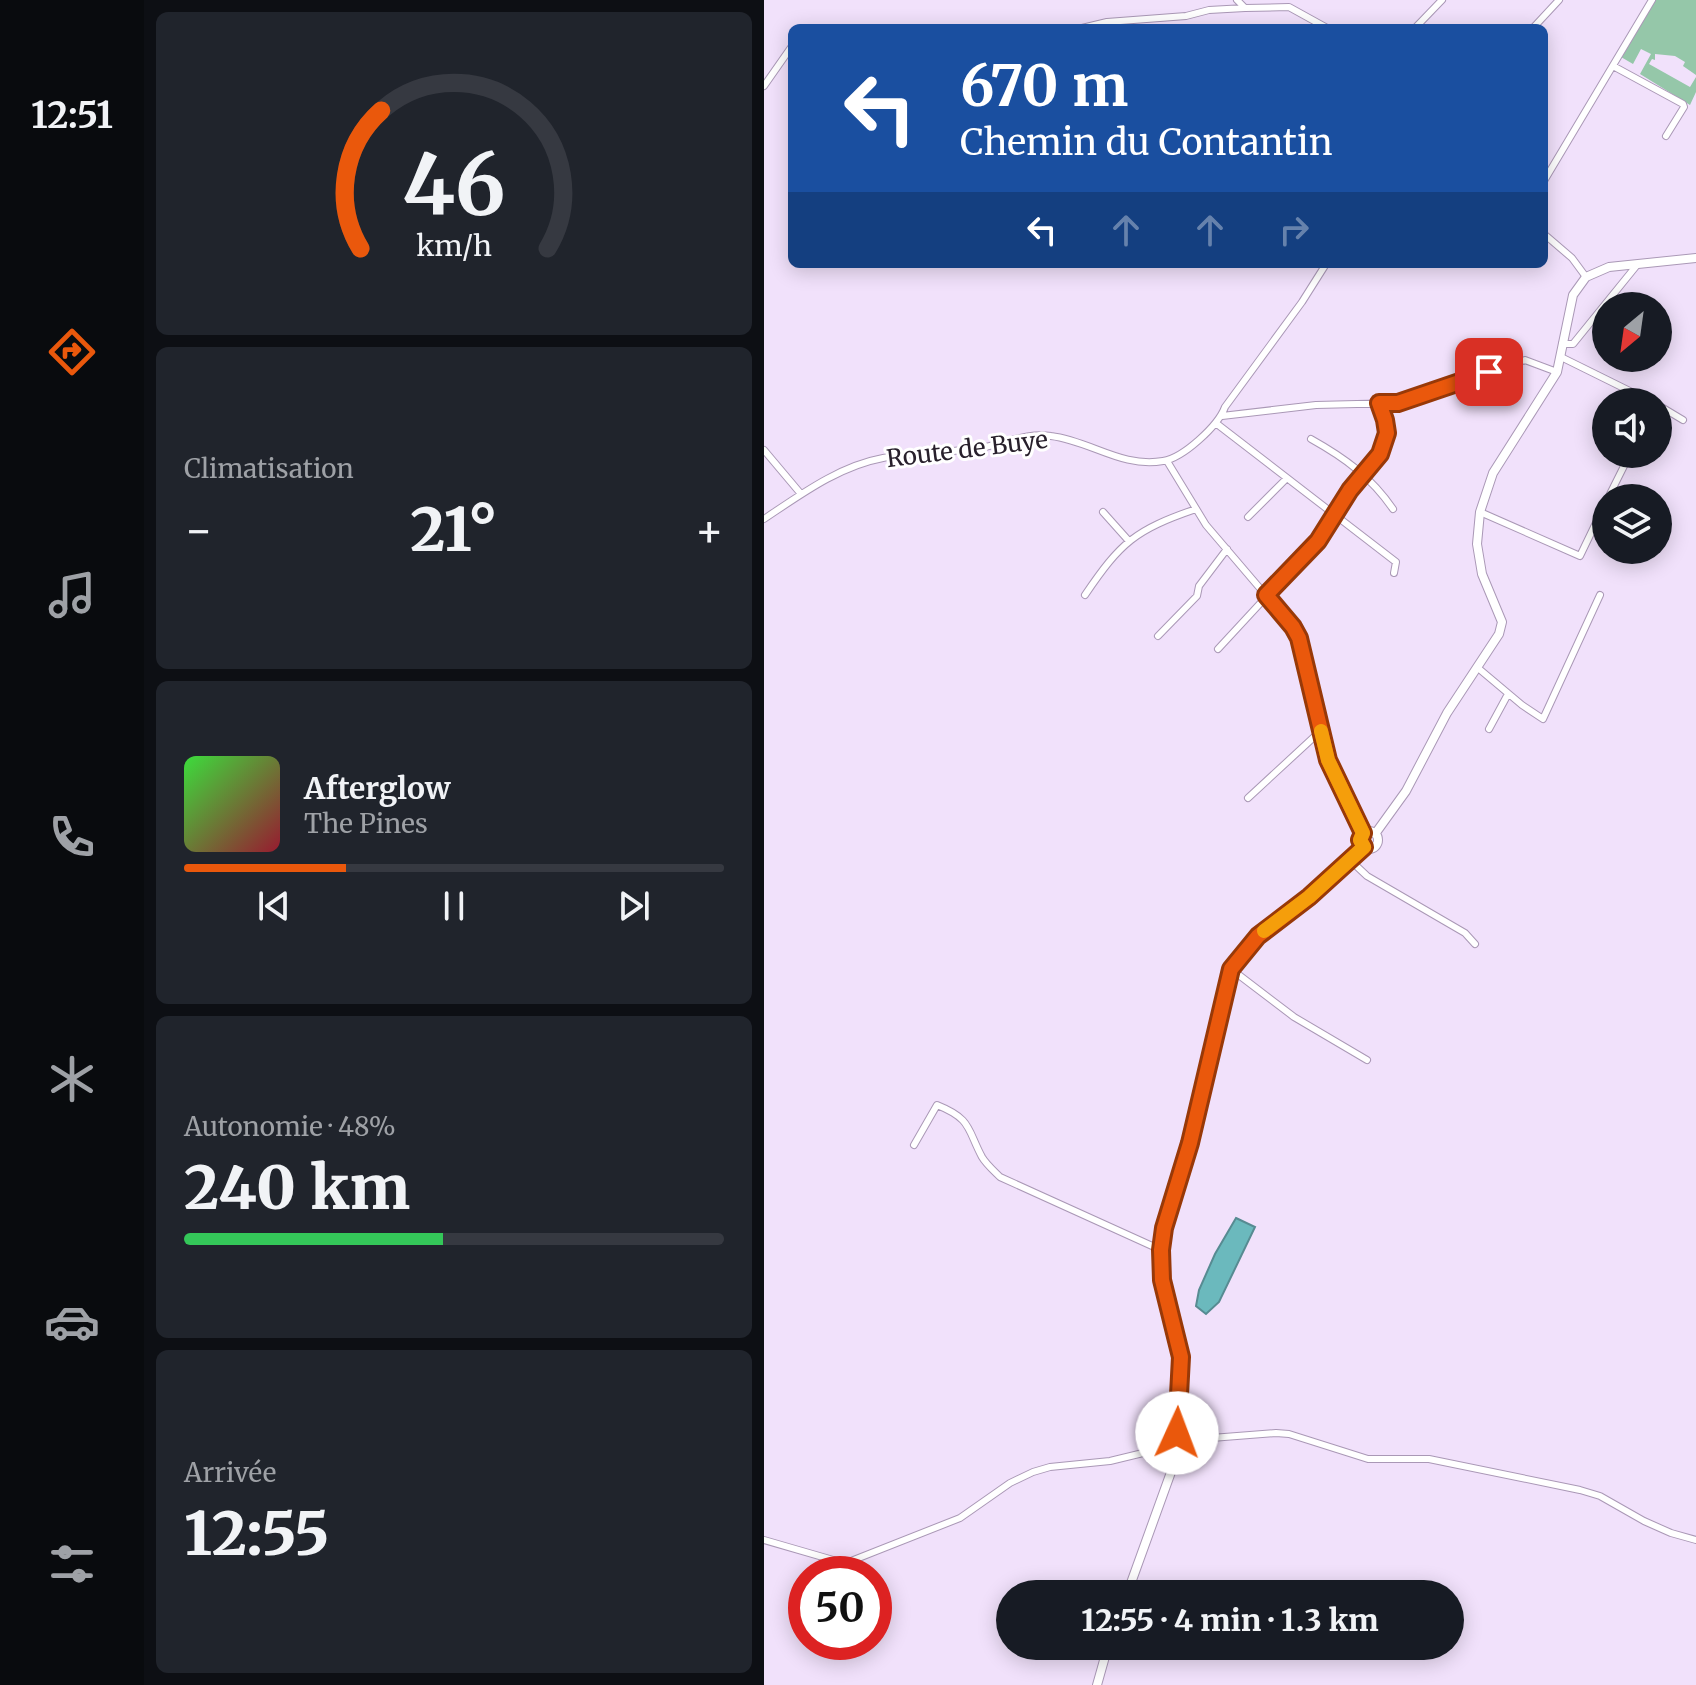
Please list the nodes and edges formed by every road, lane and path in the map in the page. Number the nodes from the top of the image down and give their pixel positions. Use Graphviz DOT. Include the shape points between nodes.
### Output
graph roads {
  1 [pos="1237,0"];
  2 [pos="1442,0"];
  3 [pos="1559,0"];
  4 [pos="1652,0"];
  5 [pos="1245,8"];
  6 [pos="1099,24"];
  7 [pos="1320,24"];
  8 [pos="1419,24"];
  9 [pos="1537,24"];
  10 [pos="788,52"];
  11 [pos="1613,66"];
  12 [pos="764,86"];
  13 [pos="1666,136"];
  14 [pos="1548,174"];
  15 [pos="1548,237"];
  16 [pos="1696,258"];
  17 [pos="1639,262"];
  18 [pos="1323,268"];
  19 [pos="1586,277"];
  20 [pos="1562,344"];
  21 [pos="1561,357"];
  22 [pos="1557,372"];
  23 [pos="1624,388"];
  24 [pos="1379,403"];
  25 [pos="1672,413"];
  26 [pos="1222,416"];
  27 [pos="1683,420"];
  28 [pos="1217,424"];
  29 [pos="1311,439"];
  30 [pos="764,450"];
  31 [pos="1167,461"];
  32 [pos="1363,473"];
  33 [pos="1287,478"];
  34 [pos="801,494"];
  35 [pos="1196,509"];
  36 [pos="1393,509"];
  37 [pos="1103,512"];
  38 [pos="1480,512"];
  39 [pos="1335,515"];
  40 [pos="1248,517"];
  41 [pos="764,519"];
  42 [pos="1592,531"];
  43 [pos="1128,540"];
  44 [pos="1227,549"];
  45 [pos="1394,573"];
  46 [pos="1085,595"];
  47 [pos="1266,595"];
  48 [pos="1600,595"];
  49 [pos="1158,636"];
  50 [pos="1218,649"];
  51 [pos="1478,668"];
  52 [pos="1508,694"];
  53 [pos="1489,729"];
  54 [pos="1322,736"];
  55 [pos="1248,798"];
  56 [pos="1363,833"];
  57 [pos="1375,834"];
  58 [pos="1364,847"];
  59 [pos="1350,860"];
  60 [pos="1475,944"];
  61 [pos="1231,969"];
  62 [pos="1367,1060"];
  63 [pos="914,1145"];
  64 [pos="1161,1250"];
  65 [pos="1177,1433"];
  66 [pos="1186,1440"];
  67 [pos="1168,1441"];
  68 [pos="1179,1450"];
  69 [pos="764,1540"];
  70 [pos="1696,1540"];
  71 [pos="1132,1580"];
  72 [pos="1104,1660"];
  73 [pos="1097,1685"];
  1 -- 5 [label="street"];
  2 -- 8 [label="street"];
  3 -- 9 [label="street"];
  4 -- 11 [label="street"];
  5 -- 6 [label="street"];
  5 -- 7 [label="street" via="1289,7"];
  10 -- 12 [label="street"];
  11 -- 13 [label="street" via="1683,104"];
  11 -- 14 [label="street"];
  15 -- 19 [label="street"];
  16 -- 17 [label="main road"];
  17 -- 19 [label="main road"];
  17 -- 20 [label="street" via="1573,344"];
  18 -- 26 [label="street"];
  19 -- 20 [label="main road" via="1571,299"];
  20 -- 21 [label="main road"];
  21 -- 22 [label="main road"];
  21 -- 23 [label="street"];
  22 -- 24 [label="street" via="1525,360 1398,403"];
  22 -- 38 [label="main road" via="1493,473"];
  24 -- 26 [label="street"];
  24 -- 32 [label="street" via="1385,444"];
  25 -- 27 [label="street"];
  26 -- 28 [label="street"];
  28 -- 31 [label="street"];
  28 -- 33 [label="street"];
  29 -- 32 [label="street"];
  30 -- 34 [label="street"];
  31 -- 34 [label="street, Route de Buye" via="1125,461 1055,436 1026,436 979,448 871,461"];
  31 -- 35 [label="street"];
  32 -- 36 [label="street"];
  32 -- 39 [label="street"];
  33 -- 39 [label="street"];
  33 -- 40 [label="street"];
  34 -- 41 [label="street, Route de Buye"];
  35 -- 43 [label="street"];
  35 -- 44 [label="street"];
  37 -- 43 [label="street"];
  38 -- 42 [label="street" via="1580,556"];
  38 -- 51 [label="main road" via="1477,544 1482,574 1502,622"];
  39 -- 45 [label="street" via="1396,562"];
  39 -- 47 [label="street" via="1318,541"];
  43 -- 46 [label="street"];
  44 -- 47 [label="street"];
  44 -- 49 [label="street" via="1197,596"];
  47 -- 50 [label="street"];
  47 -- 54 [label="street" via="1299,638"];
  48 -- 52 [label="street" via="1543,719"];
  51 -- 52 [label="street"];
  51 -- 57 [label="main road"];
  52 -- 53 [label="street"];
  54 -- 55 [label="street" via="1314,737"];
  54 -- 56 [label="street"];
  56 -- 57 [label="main road"];
  56 -- 58 [label="main road"];
  57 -- 58 [label="main road" via="1374,847"];
  58 -- 59 [label="main road"];
  59 -- 60 [label="street"];
  59 -- 61 [label="main road" via="1258,936"];
  61 -- 62 [label="street" via="1294,1017"];
  61 -- 64 [label="main road"];
  63 -- 64 [label="street" via="937,1105 954,1112 971,1129 983,1159 1000,1177"];
  64 -- 65 [label="main road" via="1162,1280 1181,1357"];
  65 -- 66 [label="main road"];
  65 -- 67 [label="main road"];
  66 -- 68 [label="main road"];
  66 -- 70 [label="street" via="1289,1434 1368,1459 1429,1459 1600,1496 1644,1521"];
  67 -- 68 [label="main road"];
  67 -- 69 [label="street" via="1110,1461 1033,1472 960,1518 851,1561"];
  68 -- 71 [label="main road"];
  72 -- 73 [label="main road"];
}
